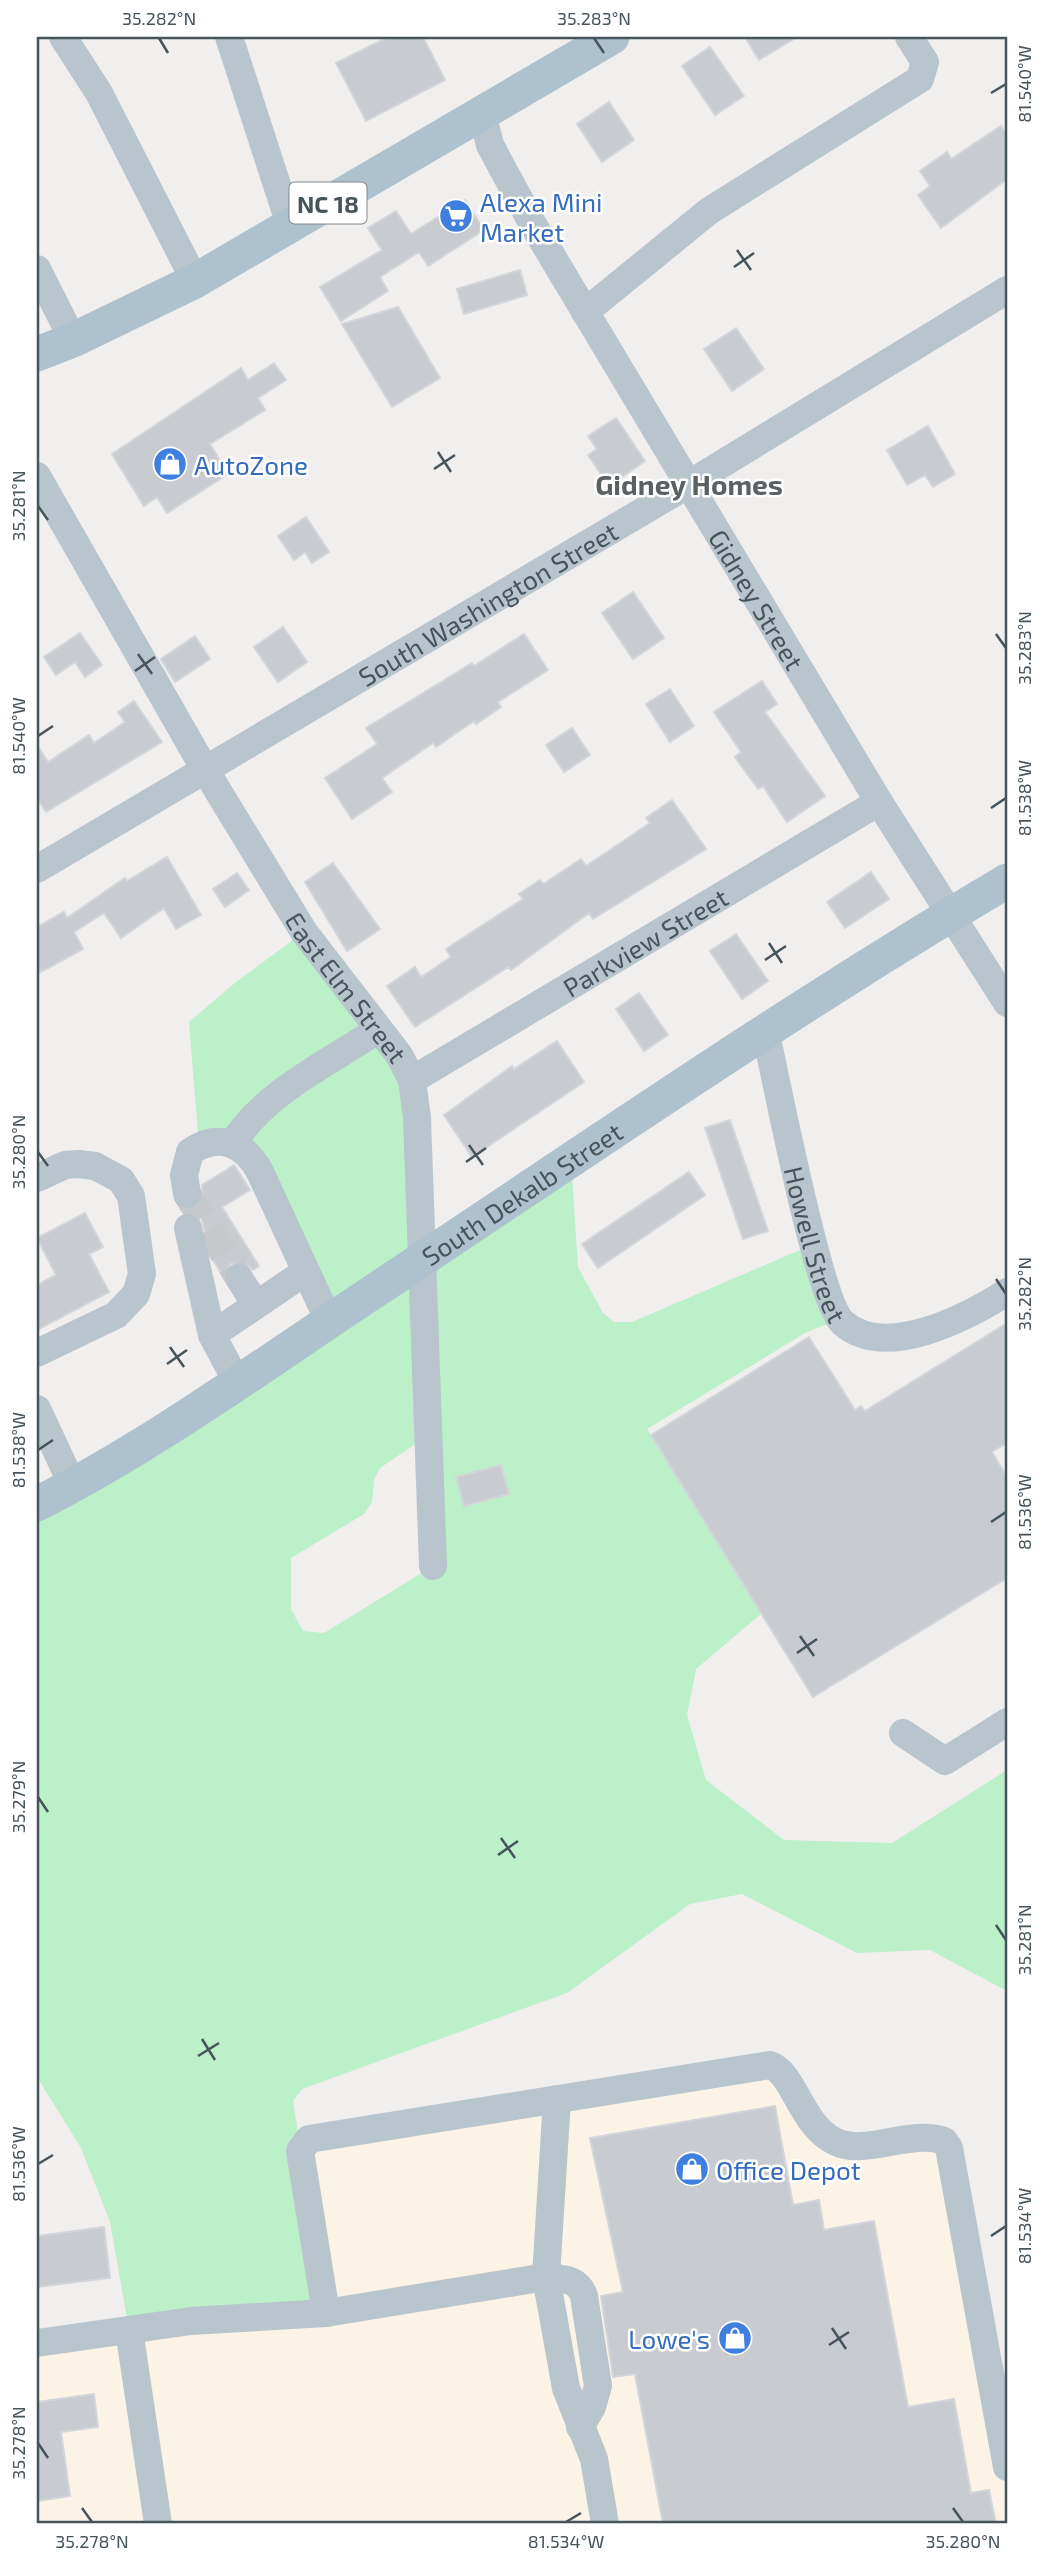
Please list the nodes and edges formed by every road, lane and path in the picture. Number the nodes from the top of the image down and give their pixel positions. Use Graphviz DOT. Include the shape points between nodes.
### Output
graph roads {
  1 [pos="63,37"];
  2 [pos="229,37"];
  3 [pos="612,37"];
  4 [pos="909,37"];
  5 [pos="482,113"];
  6 [pos="290,225"];
  7 [pos="37,269"];
  8 [pos="195,281"];
  9 [pos="1007,290"];
  10 [pos="585,312"];
  11 [pos="74,340"];
  12 [pos="37,354"];
  13 [pos="37,476"];
  14 [pos="689,485"];
  15 [pos="204,768"];
  16 [pos="879,802"];
  17 [pos="37,869"];
  18 [pos="1007,881"];
  19 [pos="952,914"];
  20 [pos="1007,1003"];
  21 [pos="379,1030"];
  22 [pos="765,1030"];
  23 [pos="412,1080"];
  24 [pos="233,1143"];
  25 [pos="37,1178"];
  26 [pos="187,1194"];
  27 [pos="188,1228"];
  28 [pos="421,1260"];
  29 [pos="305,1272"];
  30 [pos="239,1278"];
  31 [pos="1007,1292"];
  32 [pos="256,1305"];
  33 [pos="329,1321"];
  34 [pos="212,1335"];
  35 [pos="37,1353"];
  36 [pos="237,1382"];
  37 [pos="37,1409"];
  38 [pos="73,1486"];
  39 [pos="37,1504"];
  40 [pos="433,1566"];
  41 [pos="1007,1723"];
  42 [pos="903,1733"];
  43 [pos="557,2099"];
  44 [pos="546,2277"];
  45 [pos="326,2313"];
  46 [pos="129,2330"];
  47 [pos="37,2343"];
  48 [pos="1007,2467"];
  49 [pos="158,2524"];
  50 [pos="605,2524"];
  1 -- 8 [label="street" via="99,93"];
  2 -- 6 [label="street"];
  3 -- 5 [label="main road, NC 18"];
  4 -- 10 [label="street" via="925,62 924,73 916,82 709,211"];
  5 -- 6 [label="main road, NC 18"];
  5 -- 10 [label="street, Gidney Street" via="490,145"];
  6 -- 8 [label="main road, NC 18"];
  7 -- 11 [label="street"];
  8 -- 11 [label="main road, NC 18"];
  9 -- 14 [label="street, South Washington Street"];
  10 -- 14 [label="street, Gidney Street"];
  11 -- 12 [label="main road, NC 18"];
  13 -- 15 [label="street, East Elm Street"];
  14 -- 15 [label="street, South Washington Street"];
  14 -- 16 [label="street, Gidney Street"];
  15 -- 17 [label="street, South Washington Street"];
  15 -- 21 [label="street, East Elm Street" via="304,932"];
  16 -- 19 [label="street, Gidney Street"];
  16 -- 23 [label="street, Parkview Street"];
  18 -- 19 [label="main road, South Dekalb Street"];
  19 -- 20 [label="street, Gidney Street"];
  19 -- 22 [label="main road, South Dekalb Street"];
  21 -- 23 [label="street, East Elm Street"];
  21 -- 24 [label="street" via="263,1105"];
  22 -- 28 [label="main road, South Dekalb Street"];
  22 -- 31 [label="street, Howell Street" via="823,1283 839,1319 865,1334 899,1335 963,1319"];
  23 -- 28 [label="street, East Elm Street"];
  24 -- 26 [label="street" via="214,1142 190,1152 184,1175"];
  24 -- 29 [label="street" via="253,1160"];
  25 -- 35 [label="street" via="65,1165 95,1166 121,1180 131,1196 142,1275 135,1294 116,1315"];
  27 -- 34 [label="street"];
  28 -- 33 [label="main road, South Dekalb Street"];
  28 -- 40 [label="street, East Elm Street"];
  29 -- 32 [label="street"];
  29 -- 33 [label="street"];
  30 -- 32 [label="street"];
  32 -- 34 [label="street"];
  33 -- 36 [label="main road, South Dekalb Street"];
  34 -- 36 [label="street"];
  36 -- 38 [label="main road, South Dekalb Street"];
  37 -- 38 [label="street"];
  38 -- 39 [label="main road, South Dekalb Street"];
  41 -- 42 [label="street" via="945,1761"];
  43 -- 44 [label="street"];
  43 -- 45 [label="street" via="321,2135 302,2144 300,2158"];
  43 -- 48 [label="street" via="770,2065 785,2074 815,2127 839,2144 925,2138 944,2141 952,2157"];
  44 -- 45 [label="street"];
  44 -- 50 [label="street" via="566,2388 594,2459"];
  45 -- 46 [label="street" via="203,2320"];
  46 -- 47 [label="street"];
  46 -- 49 [label="street"];
}
